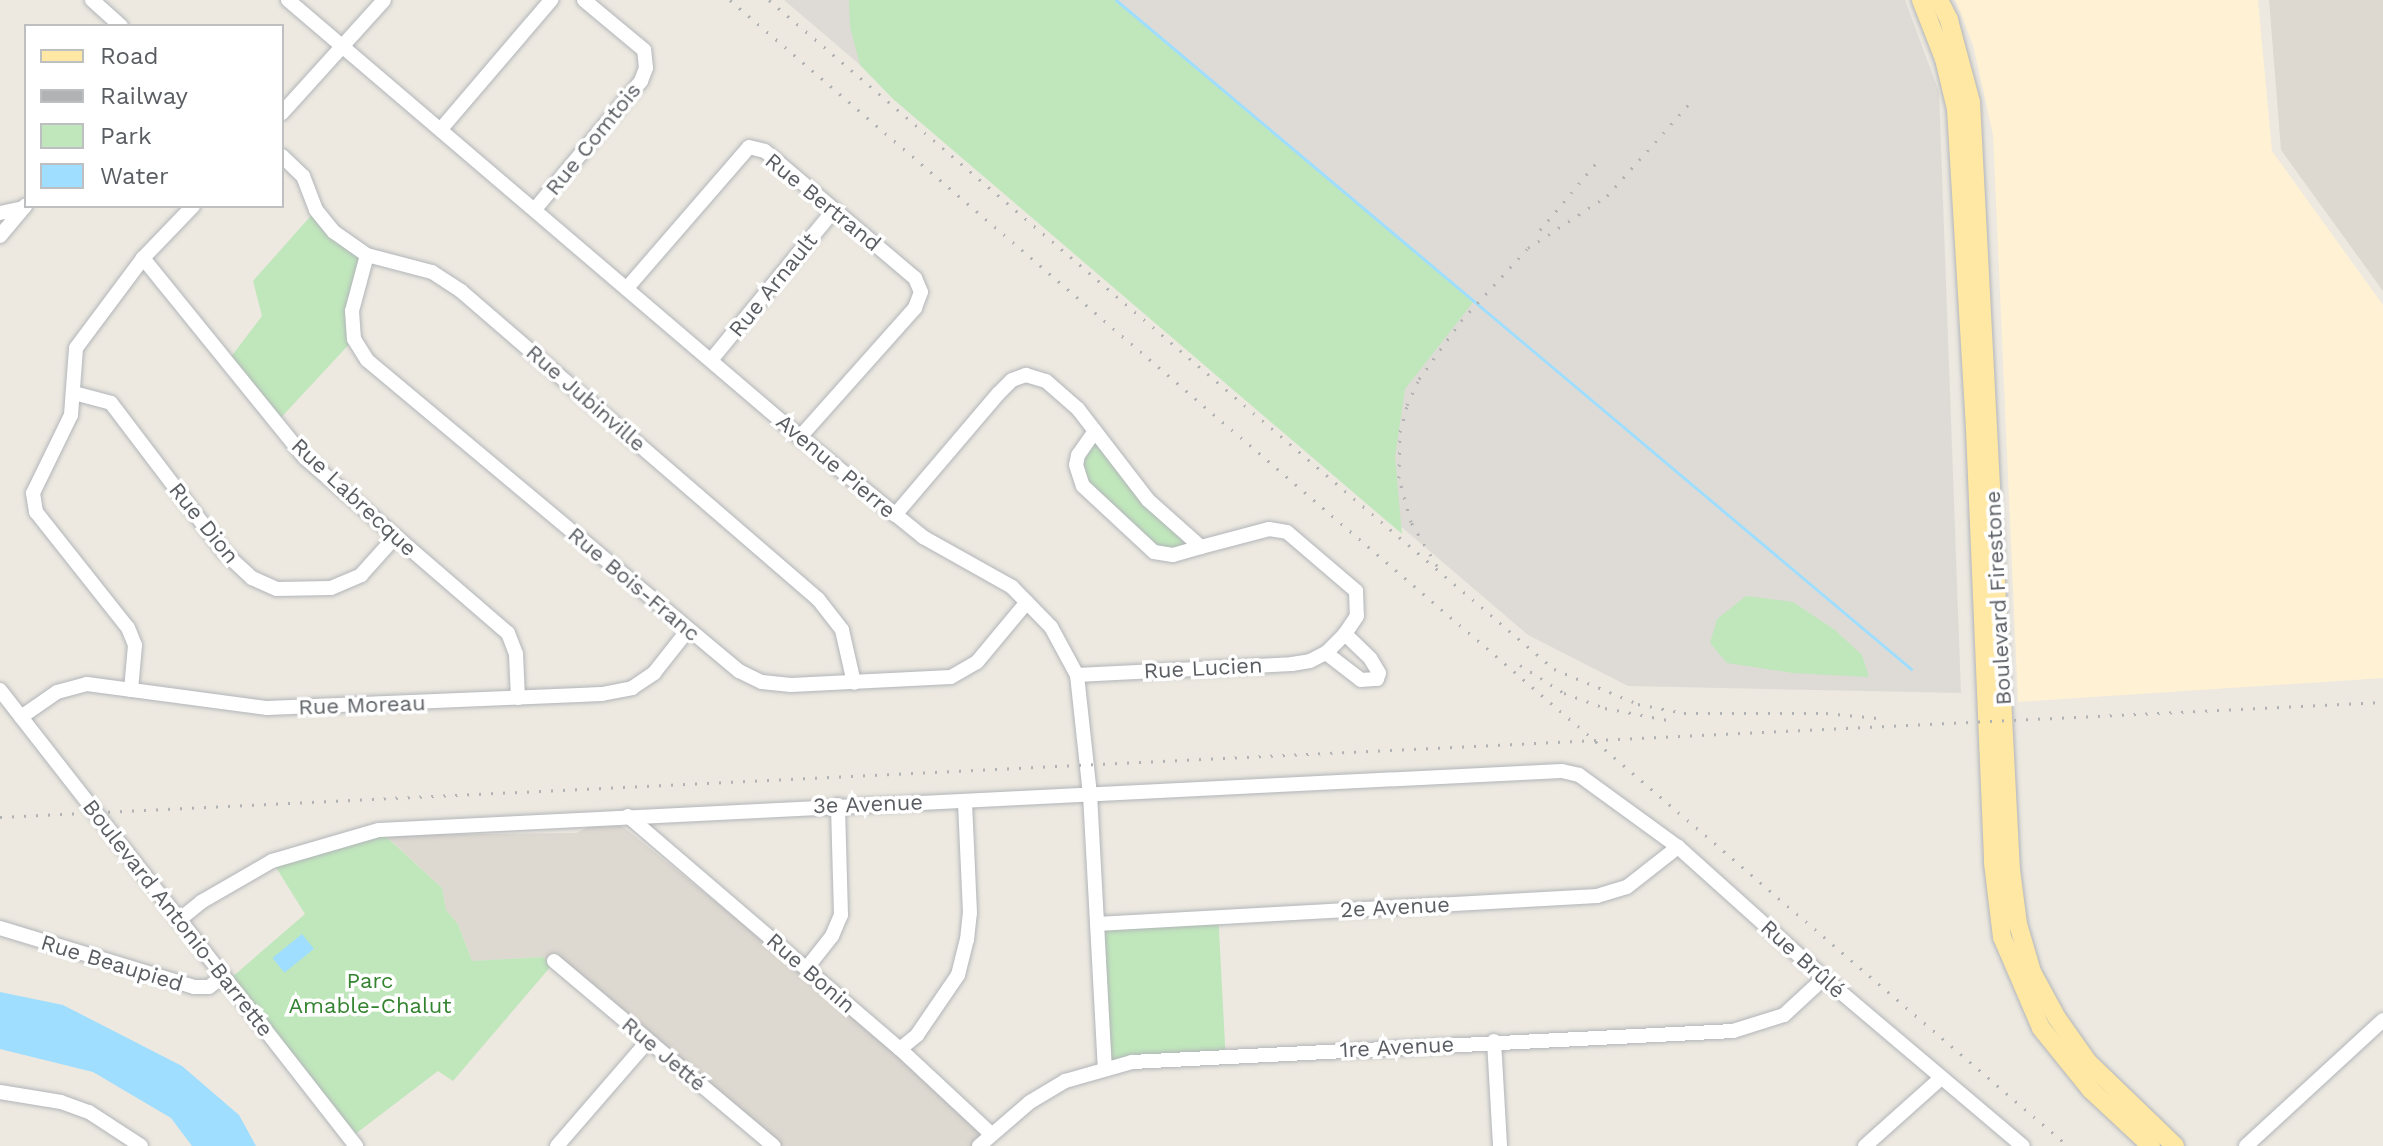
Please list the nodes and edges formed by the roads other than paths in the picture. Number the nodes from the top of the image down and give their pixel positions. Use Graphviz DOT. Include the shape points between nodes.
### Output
graph roads {
  1 [pos="92,0"];
  2 [pos="288,0"];
  3 [pos="384,0"];
  4 [pos="551,0"];
  5 [pos="584,0"];
  6 [pos="1921,0"];
  7 [pos="1939,0"];
  8 [pos="119,24"];
  9 [pos="343,45"];
  10 [pos="284,111"];
  11 [pos="441,129"];
  12 [pos="284,158"];
  13 [pos="24,206"];
  14 [pos="24,207"];
  15 [pos="191,208"];
  16 [pos="536,208"];
  17 [pos="834,210"];
  18 [pos="0,213"];
  19 [pos="0,236"];
  20 [pos="367,255"];
  21 [pos="143,258"];
  22 [pos="627,288"];
  23 [pos="712,359"];
  24 [pos="74,393"];
  25 [pos="1095,431"];
  26 [pos="800,437"];
  27 [pos="895,515"];
  28 [pos="395,537"];
  29 [pos="1201,547"];
  30 [pos="1027,602"];
  31 [pos="688,630"];
  32 [pos="1345,634"];
  33 [pos="1326,653"];
  34 [pos="1077,675"];
  35 [pos="854,683"];
  36 [pos="0,690"];
  37 [pos="131,690"];
  38 [pos="518,698"];
  39 [pos="21,717"];
  40 [pos="1579,775"];
  41 [pos="1090,794"];
  42 [pos="965,801"];
  43 [pos="838,805"];
  44 [pos="628,816"];
  45 [pos="1678,847"];
  46 [pos="179,920"];
  47 [pos="1097,924"];
  48 [pos="0,928"];
  49 [pos="554,961"];
  50 [pos="806,969"];
  51 [pos="222,977"];
  52 [pos="1824,978"];
  53 [pos="2383,1020"];
  54 [pos="648,1041"];
  55 [pos="1494,1041"];
  56 [pos="900,1049"];
  57 [pos="1105,1068"];
  58 [pos="1941,1078"];
  59 [pos="0,1092"];
  60 [pos="2119,1117"];
  61 [pos="990,1133"];
  62 [pos="141,1146"];
  63 [pos="356,1146"];
  64 [pos="557,1146"];
  65 [pos="774,1146"];
  66 [pos="979,1146"];
  67 [pos="1500,1146"];
  68 [pos="1865,1146"];
  69 [pos="2023,1146"];
  70 [pos="2144,1146"];
  71 [pos="2151,1146"];
  72 [pos="2175,1146"];
  73 [pos="2246,1146"];
  1 -- 8 [label="street"];
  2 -- 9 [label="street, Avenue Pierre"];
  3 -- 9 [label="street"];
  4 -- 11 [label="street"];
  5 -- 16 [label="street, Rue Comtois" via="644,50 646,68 641,81"];
  6 -- 60 [label="main road, Boulevard Firestone" via="1956,109 1993,863 2002,937 2041,1028"];
  7 -- 72 [label="main road, Boulevard Firestone" via="1971,102 2018,924 2032,972 2088,1062"];
  9 -- 10 [label="street"];
  9 -- 11 [label="street, Avenue Pierre"];
  11 -- 16 [label="street, Avenue Pierre"];
  12 -- 20 [label="street, Rue Jubinville" via="303,176 316,210 334,232"];
  13 -- 18 [label="street"];
  14 -- 19 [label="street"];
  15 -- 21 [label="street"];
  16 -- 22 [label="street, Avenue Pierre"];
  17 -- 22 [label="street, Rue Bertrand" via="765,151 749,147"];
  17 -- 23 [label="street, Rue Arnault"];
  17 -- 26 [label="street, Rue Bertrand" via="915,278 921,292 915,308"];
  20 -- 31 [label="street, Rue Bois-Franc" via="352,311 354,339 367,360"];
  20 -- 35 [label="street, Rue Jubinville" via="432,272 461,291 806,588 842,630"];
  21 -- 24 [label="street" via="76,348"];
  21 -- 28 [label="street, Rue Labrecque" via="305,458"];
  22 -- 23 [label="street, Avenue Pierre"];
  23 -- 26 [label="street, Avenue Pierre"];
  24 -- 28 [label="street, Rue Dion" via="111,403 225,553 252,578 277,589 331,588 361,575"];
  24 -- 37 [label="street" via="71,415 33,493 36,512 128,628 135,645"];
  25 -- 27 [label="street" via="1046,381 1026,375 1012,380"];
  25 -- 29 [label="street" via="1148,500"];
  25 -- 29 [label="street" via="1078,455 1083,486 1154,552 1173,555"];
  26 -- 27 [label="street, Avenue Pierre"];
  27 -- 30 [label="street, Avenue Pierre"];
  28 -- 38 [label="street, Rue Labrecque" via="508,633 516,654"];
  29 -- 32 [label="street" via="1269,529 1287,532 1356,591 1357,616"];
  30 -- 34 [label="street, Avenue Pierre" via="1051,627"];
  30 -- 35 [label="street, Rue Bois-Franc" via="964,673 933,681"];
  31 -- 35 [label="street, Rue Bois-Franc" via="739,671 762,682"];
  31 -- 38 [label="street, Rue Moreau" via="654,673 632,688"];
  32 -- 33 [label="street, Rue Lucien"];
  32 -- 33 [label="street" via="1377,666 1377,679 1361,680"];
  33 -- 34 [label="street, Rue Lucien" via="1292,664"];
  34 -- 41 [label="street, Avenue Pierre"];
  36 -- 39 [label="street, Boulevard Antonio-Barrette"];
  37 -- 38 [label="street, Rue Moreau" via="267,708"];
  37 -- 39 [label="street, Rue Moreau" via="87,684 57,692"];
  39 -- 46 [label="street, Boulevard Antonio-Barrette"];
  40 -- 41 [label="street, 3e Avenue" via="1562,771"];
  40 -- 45 [label="street, Rue Brûlé"];
  41 -- 42 [label="street, 3e Avenue"];
  41 -- 47 [label="street, Avenue Pierre"];
  42 -- 43 [label="street, 3e Avenue"];
  42 -- 56 [label="street" via="970,913 958,975 917,1035"];
  43 -- 44 [label="street, 3e Avenue"];
  43 -- 50 [label="street" via="841,915"];
  44 -- 46 [label="street, 3e Avenue" via="364,832 272,861"];
  44 -- 50 [label="street, Rue Bonin"];
  45 -- 47 [label="street, 2e Avenue" via="1627,887 1597,896"];
  45 -- 52 [label="street, Rue Brûlé"];
  46 -- 51 [label="street, Boulevard Antonio-Barrette"];
  47 -- 57 [label="street, Avenue Pierre"];
  48 -- 51 [label="street, Rue Beaupied" via="194,987 209,987"];
  49 -- 54 [label="street, Rue Jetté"];
  50 -- 56 [label="street, Rue Bonin"];
  51 -- 63 [label="street, Boulevard Antonio-Barrette"];
  52 -- 55 [label="street, 1re Avenue" via="1784,1015 1733,1031"];
  52 -- 58 [label="street, Rue Brûlé"];
  53 -- 73 [label="street"];
  54 -- 64 [label="street"];
  54 -- 65 [label="street, Rue Jetté"];
  55 -- 57 [label="street, 1re Avenue" via="1132,1062"];
  55 -- 67 [label="street"];
  56 -- 61 [label="street, Rue Bonin"];
  57 -- 61 [label="street, 1re Avenue" via="1065,1081"];
  58 -- 68 [label="street"];
  58 -- 69 [label="street, Rue Brûlé"];
  59 -- 62 [label="street" via="89,1112"];
  60 -- 70 [label="main road"];
  60 -- 71 [label="main road, Boulevard Firestone"];
  61 -- 66 [label="street, 1re Avenue"];
}
